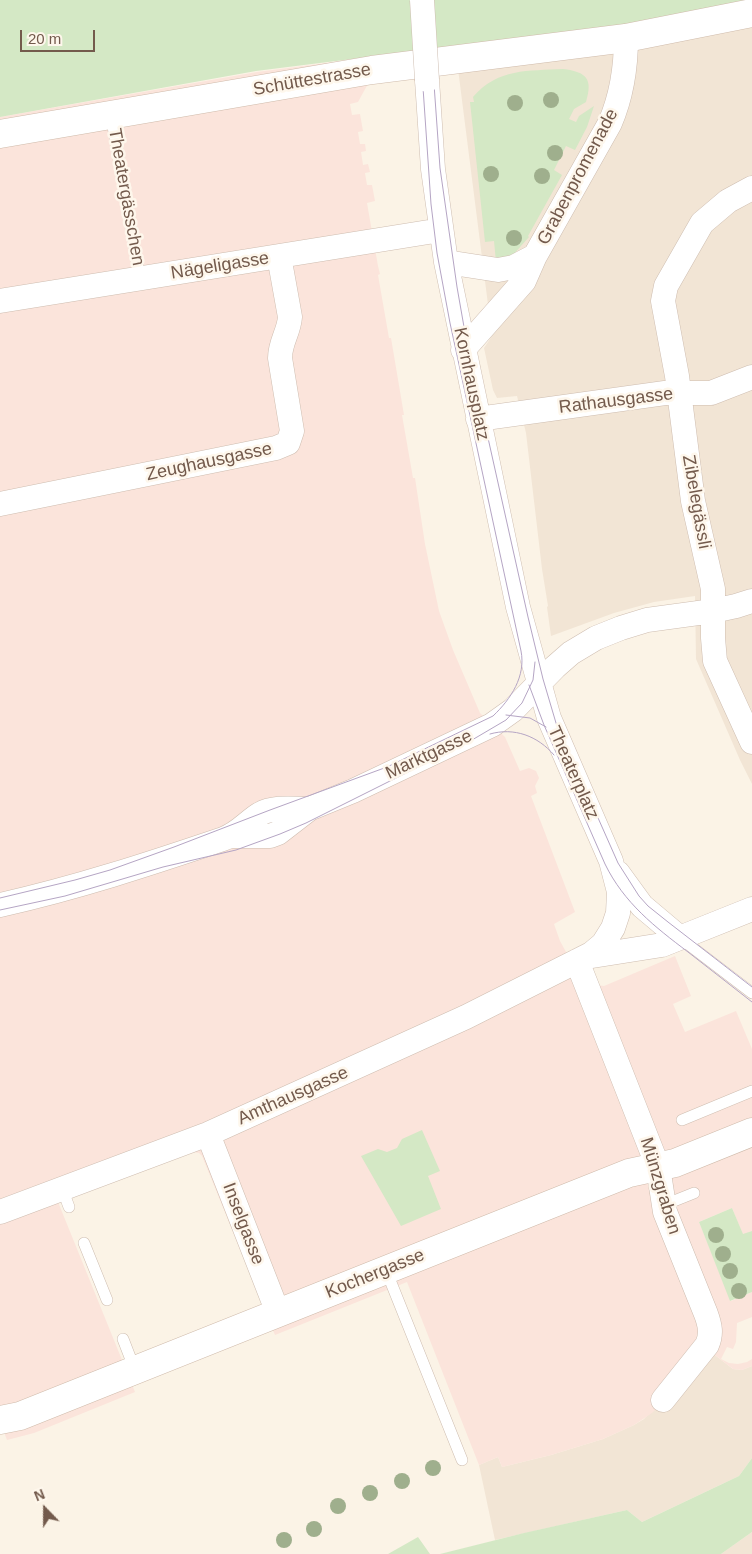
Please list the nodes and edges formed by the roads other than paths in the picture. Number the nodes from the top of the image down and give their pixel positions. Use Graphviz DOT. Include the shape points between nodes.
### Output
graph roads {
  1 [pos="422,0"];
  2 [pos="752,13"];
  3 [pos="626,38"];
  4 [pos="111,114"];
  5 [pos="0,134"];
  6 [pos="752,188"];
  7 [pos="441,230"];
  8 [pos="279,256"];
  9 [pos="536,256"];
  10 [pos="446,262"];
  11 [pos="140,279"];
  12 [pos="0,301"];
  13 [pos="463,350"];
  14 [pos="752,377"];
  15 [pos="679,393"];
  16 [pos="478,419"];
  17 [pos="0,504"];
  18 [pos="752,601"];
  19 [pos="713,611"];
  20 [pos="538,684"];
  21 [pos="752,742"];
  22 [pos="611,861"];
  23 [pos="0,905"];
  24 [pos="752,909"];
  25 [pos="680,938"];
  26 [pos="577,961"];
  27 [pos="752,993"];
  28 [pos="752,1091"];
  29 [pos="682,1120"];
  30 [pos="752,1132"];
  31 [pos="208,1134"];
  32 [pos="658,1167"];
  33 [pos="694,1192"];
  34 [pos="664,1205"];
  35 [pos="0,1212"];
  36 [pos="84,1243"];
  37 [pos="386,1270"];
  38 [pos="107,1300"];
  39 [pos="278,1313"];
  40 [pos="123,1339"];
  41 [pos="136,1370"];
  42 [pos="663,1400"];
  43 [pos="0,1420"];
  44 [pos="462,1460"];
  1 -- 7 [label="street, Kornhausplatz, bridge" via="433,169"];
  2 -- 3 [label="street, Schüttestrasse"];
  3 -- 4 [label="street, Schüttestrasse" via="372,70"];
  3 -- 9 [label="street, Grabenpromenade" via="626,61 618,106"];
  4 -- 5 [label="street, Schüttestrasse"];
  4 -- 11 [label="lane, Theatergässchen"];
  6 -- 15 [label="street, Zibelegässli" via="728,201 702,223 663,294"];
  7 -- 8 [label="street, Nägeligasse"];
  7 -- 10 [label="street, Kornhausplatz"];
  8 -- 11 [label="street, Nägeligasse"];
  8 -- 17 [label="street, Zeughausgasse" via="290,317 280,353 294,449 276,448"];
  9 -- 10 [label="street, Grabenpromenade" via="498,270"];
  9 -- 13 [label="street, Grabenpromenade" via="518,290"];
  10 -- 13 [label="street, Kornhausplatz"];
  11 -- 12 [label="street, Nägeligasse"];
  13 -- 16 [label="street, Kornhausplatz"];
  14 -- 15 [label="street, Rathausgasse" via="711,392"];
  15 -- 16 [label="street, Rathausgasse"];
  15 -- 19 [label="street, Zibelegässli" via="693,501 713,589"];
  16 -- 20 [label="street, Kornhausplatz" via="518,607"];
  18 -- 19 [label="street, Marktgasse"];
  19 -- 20 [label="street, Marktgasse" via="647,620 621,628 579,647"];
  19 -- 21 [label="street, Zibelegässli" via="715,661"];
  20 -- 22 [label="street, Theaterplatz" via="549,718"];
  20 -- 23 [label="street, Marktgasse" via="508,715 492,725 353,791 309,809 272,810 261,814 232,836 120,873"];
  22 -- 25 [label="street, Theaterplatz" via="642,906"];
  22 -- 26 [label="street, Theaterplatz" via="619,892 615,924 600,947"];
  24 -- 25 [label="street"];
  25 -- 26 [label="street" via="662,945"];
  25 -- 27 [label="lane"];
  26 -- 31 [label="street, Amthausgasse" via="466,1017"];
  26 -- 32 [label="street, Münzgraben"];
  28 -- 29 [label="lane"];
  30 -- 32 [label="street, Kochergasse"];
  31 -- 35 [label="street, Amthausgasse" via="65,1198"];
  31 -- 39 [label="street, Inselgasse"];
  32 -- 34 [label="street, Münzgraben"];
  32 -- 37 [label="street, Kochergasse" via="629,1173"];
  33 -- 34 [label="lane"];
  34 -- 42 [label="street, Münzgraben" via="706,1314 710,1335 700,1355"];
  36 -- 38 [label="lane"];
  37 -- 39 [label="street, Kochergasse"];
  37 -- 44 [label="lane"];
  39 -- 41 [label="street, Kochergasse"];
  40 -- 41 [label="lane"];
  41 -- 43 [label="street, Kochergasse" via="20,1416"];
}
